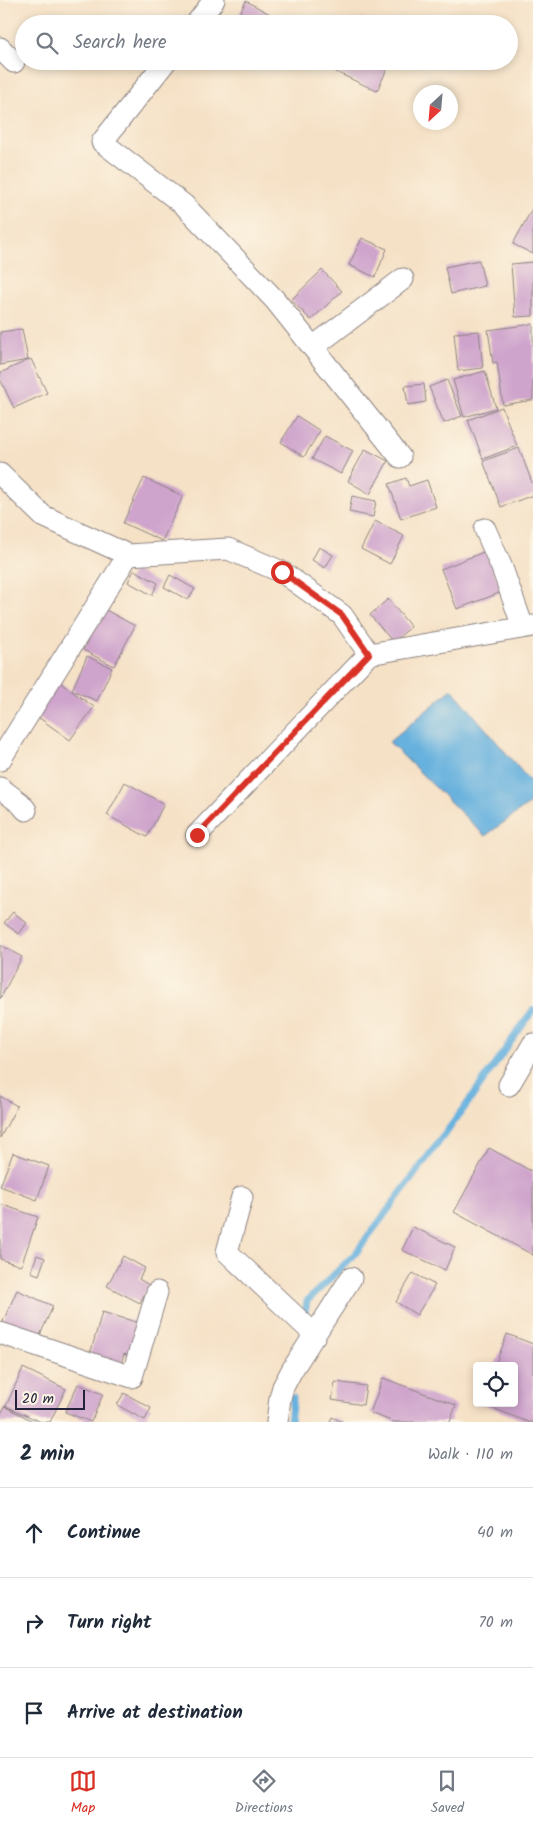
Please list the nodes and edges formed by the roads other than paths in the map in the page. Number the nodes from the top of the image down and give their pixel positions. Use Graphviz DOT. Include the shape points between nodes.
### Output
graph roads {
  1 [pos="214,0"];
  2 [pos="203,15"];
  3 [pos="159,70"];
  4 [pos="403,279"];
  5 [pos="313,347"];
  6 [pos="400,457"];
  7 [pos="0,474"];
  8 [pos="485,529"];
  9 [pos="128,555"];
  10 [pos="528,627"];
  11 [pos="369,654"];
  12 [pos="0,760"];
  13 [pos="0,788"];
  14 [pos="26,810"];
  15 [pos="197,835"];
  16 [pos="533,1044"];
  17 [pos="509,1085"];
  18 [pos="242,1197"];
  19 [pos="351,1278"];
  20 [pos="156,1292"];
  21 [pos="0,1333"];
  22 [pos="315,1335"];
  23 [pos="277,1422"];
  1 -- 2 [label="street"];
  3 -- 5 [label="street" via="102,142 184,205 275,300"];
  4 -- 5 [label="street"];
  5 -- 6 [label="street"];
  7 -- 9 [label="street" via="43,516"];
  8 -- 10 [label="street"];
  9 -- 11 [label="street" via="228,549 282,572 342,615"];
  9 -- 12 [label="street"];
  10 -- 11 [label="street"];
  11 -- 15 [label="street"];
  13 -- 14 [label="street"];
  16 -- 17 [label="street"];
  18 -- 22 [label="street" via="227,1252"];
  19 -- 22 [label="street"];
  20 -- 21 [label="street" via="132,1377"];
  22 -- 23 [label="street" via="283,1387"];
}
